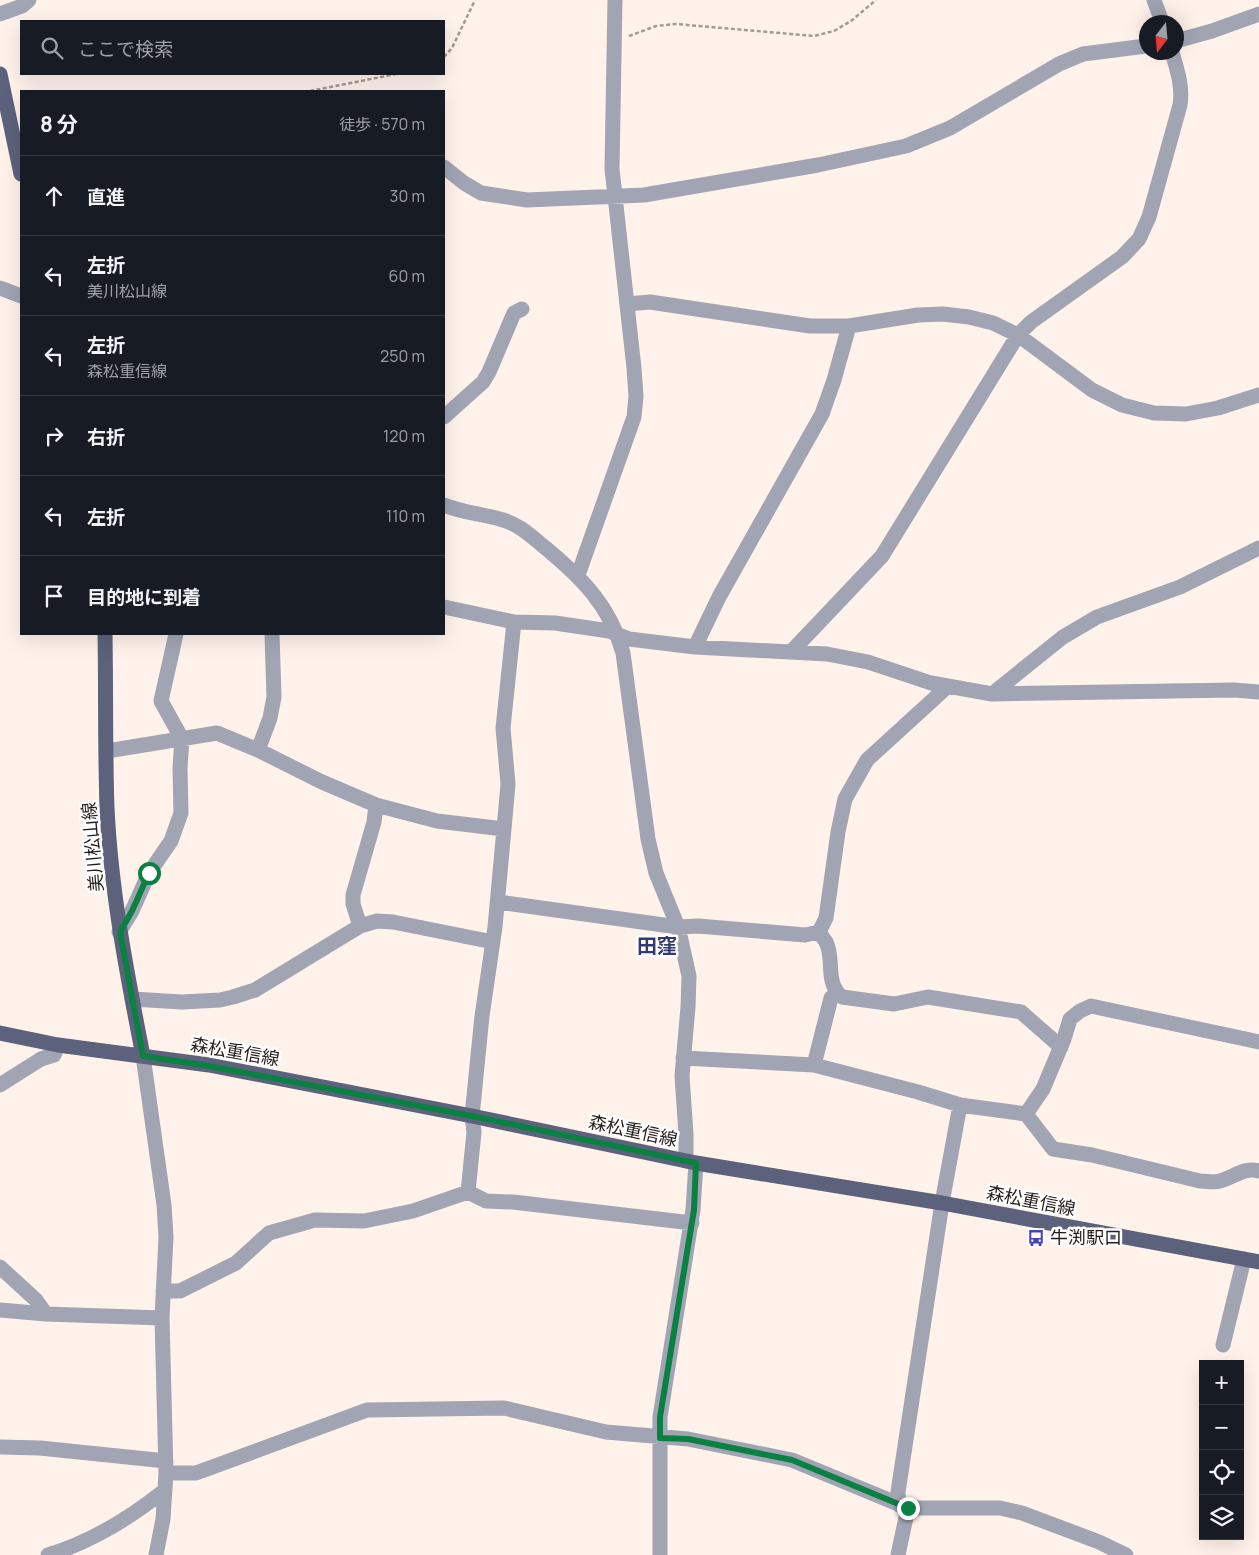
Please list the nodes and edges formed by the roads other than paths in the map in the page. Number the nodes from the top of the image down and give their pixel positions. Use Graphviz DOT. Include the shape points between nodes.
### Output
graph roads {
  1 [pos="28,0"];
  2 [pos="615,0"];
  3 [pos="1154,0"];
  4 [pos="0,14"];
  5 [pos="1259,14"];
  6 [pos="1159,15"];
  7 [pos="1184,39"];
  8 [pos="1139,47"];
  9 [pos="1174,60"];
  10 [pos="0,74"];
  11 [pos="19,151"];
  12 [pos="445,168"];
  13 [pos="616,196"];
  14 [pos="0,288"];
  15 [pos="20,296"];
  16 [pos="627,304"];
  17 [pos="522,309"];
  18 [pos="849,326"];
  19 [pos="1018,336"];
  20 [pos="1259,395"];
  21 [pos="445,416"];
  22 [pos="445,505"];
  23 [pos="1259,548"];
  24 [pos="578,575"];
  25 [pos="445,607"];
  26 [pos="514,622"];
  27 [pos="618,634"];
  28 [pos="105,635"];
  29 [pos="176,635"];
  30 [pos="272,635"];
  31 [pos="695,647"];
  32 [pos="791,652"];
  33 [pos="948,686"];
  34 [pos="1257,688"];
  35 [pos="992,694"];
  36 [pos="182,739"];
  37 [pos="258,750"];
  38 [pos="107,751"];
  39 [pos="376,805"];
  40 [pos="504,829"];
  41 [pos="498,902"];
  42 [pos="360,926"];
  43 [pos="678,927"];
  44 [pos="120,932"];
  45 [pos="818,932"];
  46 [pos="493,942"];
  47 [pos="837,992"];
  48 [pos="132,999"];
  49 [pos="0,1033"];
  50 [pos="1259,1042"];
  51 [pos="58,1045"];
  52 [pos="1060,1047"];
  53 [pos="143,1056"];
  54 [pos="683,1058"];
  55 [pos="814,1065"];
  56 [pos="0,1085"];
  57 [pos="960,1105"];
  58 [pos="1026,1114"];
  59 [pos="472,1116"];
  60 [pos="691,1162"];
  61 [pos="1259,1171"];
  62 [pos="468,1192"];
  63 [pos="942,1203"];
  64 [pos="692,1223"];
  65 [pos="1252,1261"];
  66 [pos="0,1267"];
  67 [pos="163,1292"];
  68 [pos="0,1310"];
  69 [pos="46,1314"];
  70 [pos="162,1318"];
  71 [pos="1223,1345"];
  72 [pos="660,1438"];
  73 [pos="0,1447"];
  74 [pos="166,1467"];
  75 [pos="165,1490"];
  76 [pos="903,1506"];
  77 [pos="48,1555"];
  78 [pos="156,1555"];
  79 [pos="660,1555"];
  80 [pos="898,1555"];
  81 [pos="1126,1555"];
  1 -- 4 [label="street" via="22,6"];
  2 -- 13 [label="street" via="612,169"];
  3 -- 6 [label="street"];
  5 -- 7 [label="street"];
  8 -- 13 [label="street" via="1083,54 1059,64 950,128 906,146 809,166"];
  9 -- 19 [label="street" via="1182,94 1180,105 1149,217 1138,239 1122,257 1031,322"];
  10 -- 11 [label="main road"];
  12 -- 13 [label="street" via="481,193 503,197 527,200"];
  13 -- 16 [label="street"];
  14 -- 15 [label="street"];
  16 -- 18 [label="street" via="650,302 810,326"];
  16 -- 24 [label="street" via="634,368 634,416"];
  17 -- 21 [label="street" via="514,313 483,382"];
  18 -- 19 [label="street" via="943,314 993,323"];
  18 -- 31 [label="street" via="822,414 719,597"];
  19 -- 20 [label="street" via="1092,390 1122,405 1154,413 1186,414"];
  19 -- 32 [label="street" via="882,556"];
  22 -- 24 [label="street" via="504,520 524,530"];
  23 -- 35 [label="street" via="1180,587 1097,617 1063,637"];
  24 -- 27 [label="street"];
  25 -- 26 [label="street"];
  26 -- 27 [label="street" via="554,623"];
  26 -- 40 [label="street" via="503,728 508,784"];
  27 -- 31 [label="street" via="629,639"];
  27 -- 43 [label="street" via="648,839 656,872"];
  28 -- 38 [label="main road, 美川松山線"];
  29 -- 36 [label="street" via="161,701"];
  30 -- 37 [label="street" via="274,697"];
  31 -- 32 [label="street"];
  32 -- 33 [label="street" via="828,654 868,662"];
  33 -- 35 [label="street"];
  33 -- 45 [label="street" via="867,760 845,799 826,918"];
  34 -- 35 [label="street"];
  36 -- 37 [label="street" via="217,733"];
  36 -- 38 [label="street"];
  36 -- 44 [label="street" via="182,813 171,842 149,873"];
  37 -- 39 [label="street"];
  38 -- 44 [label="main road, 美川松山線" via="107,809"];
  39 -- 40 [label="street" via="437,821"];
  39 -- 42 [label="street" via="353,895"];
  40 -- 41 [label="street"];
  41 -- 43 [label="street"];
  41 -- 46 [label="street"];
  42 -- 46 [label="street" via="393,922"];
  42 -- 48 [label="street" via="255,990 240,995 210,1001"];
  43 -- 45 [label="street" via="805,935"];
  43 -- 54 [label="street" via="689,976"];
  44 -- 48 [label="main road, 美川松山線"];
  45 -- 47 [label="street" via="827,943"];
  46 -- 59 [label="street"];
  47 -- 52 [label="street" via="854,999 894,1004 928,996 1021,1012"];
  47 -- 55 [label="street" via="831,998"];
  48 -- 53 [label="main road, 美川松山線"];
  49 -- 51 [label="main road, 森松重信線"];
  50 -- 52 [label="street" via="1090,1006 1070,1019"];
  51 -- 53 [label="main road, 森松重信線"];
  51 -- 56 [label="street" via="54,1055 41,1059"];
  52 -- 58 [label="street" via="1043,1089"];
  53 -- 59 [label="main road, 森松重信線"];
  53 -- 67 [label="street" via="164,1205"];
  54 -- 55 [label="street"];
  54 -- 60 [label="street" via="686,1134"];
  55 -- 57 [label="street"];
  57 -- 58 [label="street"];
  57 -- 63 [label="street"];
  58 -- 61 [label="street" via="1053,1149 1200,1181 1221,1181 1250,1169"];
  59 -- 60 [label="main road, 森松重信線"];
  59 -- 62 [label="street" via="474,1132"];
  60 -- 63 [label="main road, 森松重信線"];
  60 -- 64 [label="street"];
  62 -- 64 [label="street" via="486,1201"];
  62 -- 67 [label="street" via="413,1212 364,1221 315,1220 269,1233 236,1263 180,1291"];
  63 -- 65 [label="main road, 森松重信線"];
  63 -- 76 [label="street" via="898,1492"];
  64 -- 72 [label="street" via="660,1417"];
  65 -- 71 [label="street"];
  66 -- 69 [label="street" via="36,1300"];
  67 -- 70 [label="street"];
  68 -- 69 [label="street"];
  69 -- 70 [label="street"];
  70 -- 74 [label="street"];
  72 -- 74 [label="street" via="606,1432 504,1408 366,1410 196,1473"];
  72 -- 76 [label="street" via="688,1439 792,1460"];
  72 -- 79 [label="street"];
  73 -- 74 [label="street" via="40,1448"];
  74 -- 75 [label="street"];
  75 -- 77 [label="street" via="111,1529"];
  75 -- 78 [label="street"];
  76 -- 80 [label="street"];
  76 -- 81 [label="street" via="1000,1508 1074,1532"];
}
